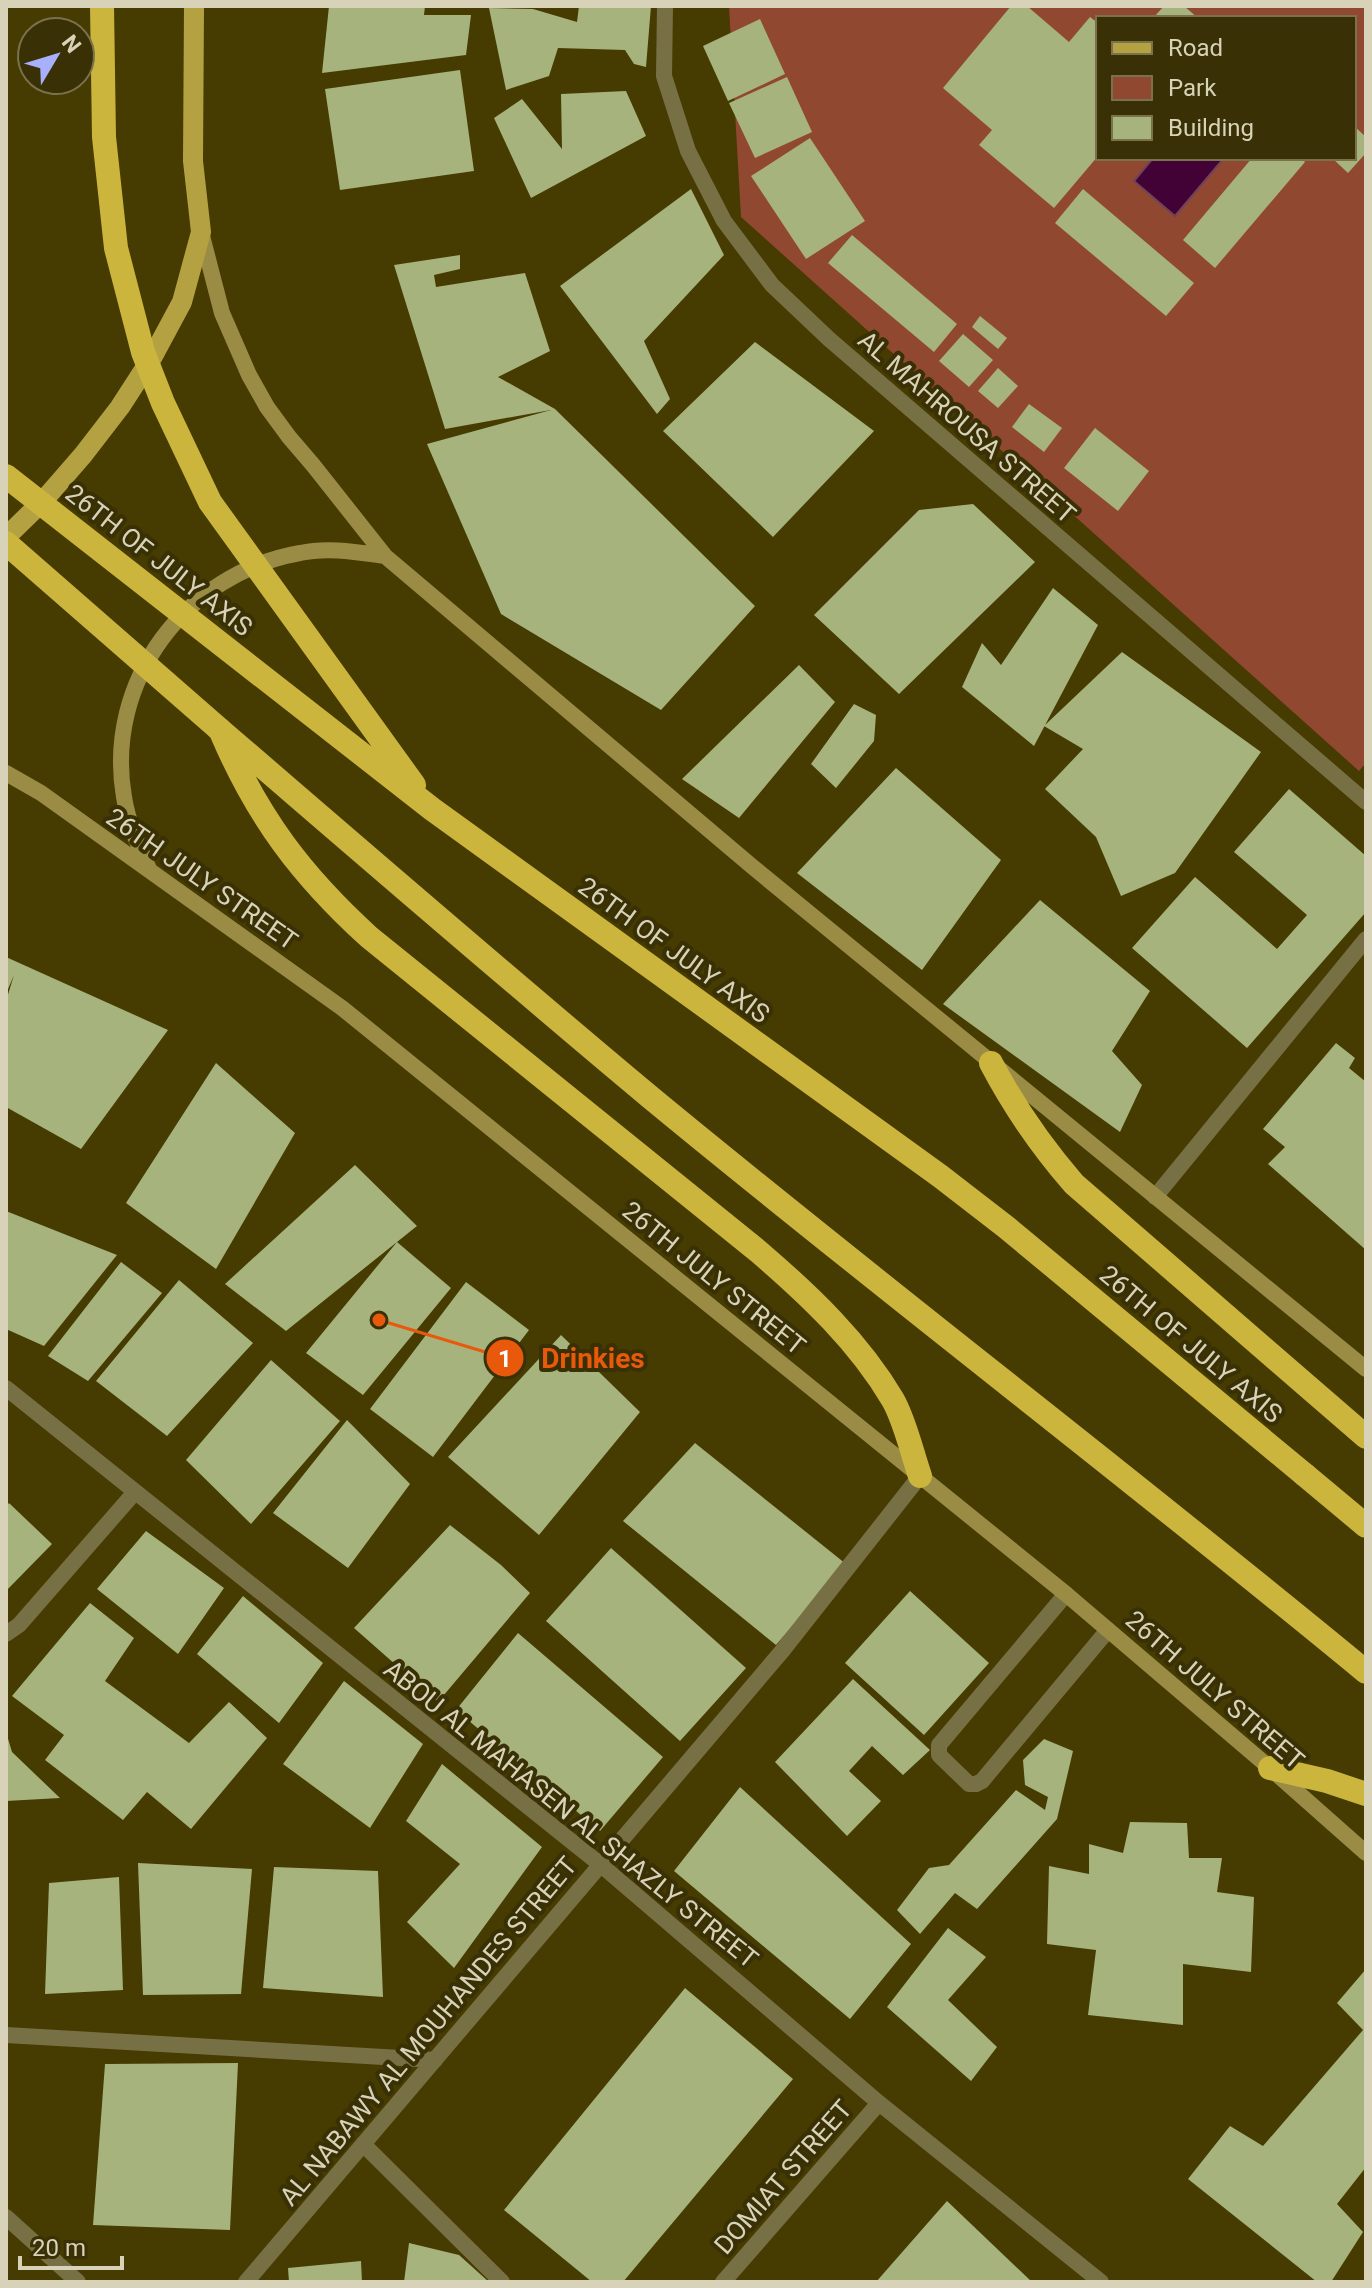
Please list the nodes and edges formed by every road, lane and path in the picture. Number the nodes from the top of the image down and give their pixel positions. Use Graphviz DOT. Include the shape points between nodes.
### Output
graph roads {
  1 [pos="102,6"];
  2 [pos="194,6"];
  3 [pos="665,6"];
  4 [pos="201,232"];
  5 [pos="6,476"];
  6 [pos="6,540"];
  7 [pos="385,556"];
  8 [pos="219,729"];
  9 [pos="6,773"];
  10 [pos="1366,802"];
  11 [pos="432,809"];
  12 [pos="152,874"];
  13 [pos="1366,939"];
  14 [pos="991,1063"];
  15 [pos="1155,1197"];
  16 [pos="1366,1369"];
  17 [pos="6,1388"];
  18 [pos="1366,1437"];
  19 [pos="920,1476"];
  20 [pos="135,1492"];
  21 [pos="1366,1526"];
  22 [pos="1066,1594"];
  23 [pos="1108,1630"];
  24 [pos="6,1634"];
  25 [pos="1366,1672"];
  26 [pos="1270,1768"];
  27 [pos="1366,1794"];
  28 [pos="1366,1853"];
  29 [pos="601,1865"];
  30 [pos="6,2035"];
  31 [pos="435,2060"];
  32 [pos="879,2103"];
  33 [pos="363,2144"];
  34 [pos="6,2217"];
  35 [pos="1098,2281"];
  36 [pos="78,2282"];
  37 [pos="246,2282"];
  38 [pos="502,2282"];
  39 [pos="723,2282"];
  1 -- 11 [label="highway, bridge" via="104,137 116,248 143,352 163,403 210,502"];
  2 -- 4 [label="main road" via="193,161"];
  3 -- 10 [label="street, AL MAHROUSA STREET" via="664,76 688,151 724,221 772,285"];
  4 -- 6 [label="main road" via="182,302 153,356 83,455"];
  4 -- 7 [label="main road" via="222,313 267,407"];
  5 -- 11 [label="highway, 26TH OF JULY AXIS, bridge"];
  6 -- 8 [label="highway, bridge"];
  7 -- 12 [label="main road" via="301,552 261,562 189,606 162,637 127,712 121,754 127,810"];
  7 -- 14 [label="main road"];
  8 -- 19 [label="highway" via="275,833 335,905 759,1252 840,1329 894,1402"];
  8 -- 25 [label="highway" via="650,1096"];
  9 -- 12 [label="main road, 26TH JULY STREET"];
  11 -- 21 [label="highway, 26TH OF JULY AXIS, bridge" via="940,1176"];
  12 -- 19 [label="main road, 26TH JULY STREET" via="342,1008"];
  13 -- 15 [label="street"];
  14 -- 15 [label="main road"];
  14 -- 18 [label="highway" via="1025,1123 1074,1184"];
  15 -- 16 [label="main road"];
  17 -- 20 [label="street, ABOU AL MAHASEN AL SHAZLY STREET"];
  19 -- 22 [label="main road, 26TH JULY STREET"];
  19 -- 29 [label="street, AL NABAWY AL MOUHANDES STREET" via="783,1650"];
  20 -- 24 [label="street"];
  20 -- 29 [label="street, ABOU AL MAHASEN AL SHAZLY STREET"];
  22 -- 23 [label="main road, 26TH JULY STREET"];
  22 -- 23 [label="street" via="939,1745 939,1755 969,1784 982,1781"];
  23 -- 26 [label="main road, 26TH JULY STREET"];
  26 -- 27 [label="highway"];
  26 -- 28 [label="main road, 26TH JULY STREET"];
  29 -- 31 [label="street, AL NABAWY AL MOUHANDES STREET"];
  29 -- 32 [label="street, ABOU AL MAHASEN AL SHAZLY STREET"];
  30 -- 31 [label="street"];
  31 -- 33 [label="street, AL NABAWY AL MOUHANDES STREET"];
  32 -- 35 [label="street, ABOU AL MAHASEN AL SHAZLY STREET"];
  32 -- 39 [label="street, DOMIAT STREET"];
  33 -- 37 [label="street, AL NABAWY AL MOUHANDES STREET"];
  33 -- 38 [label="street"];
  34 -- 36 [label="street"];
}
